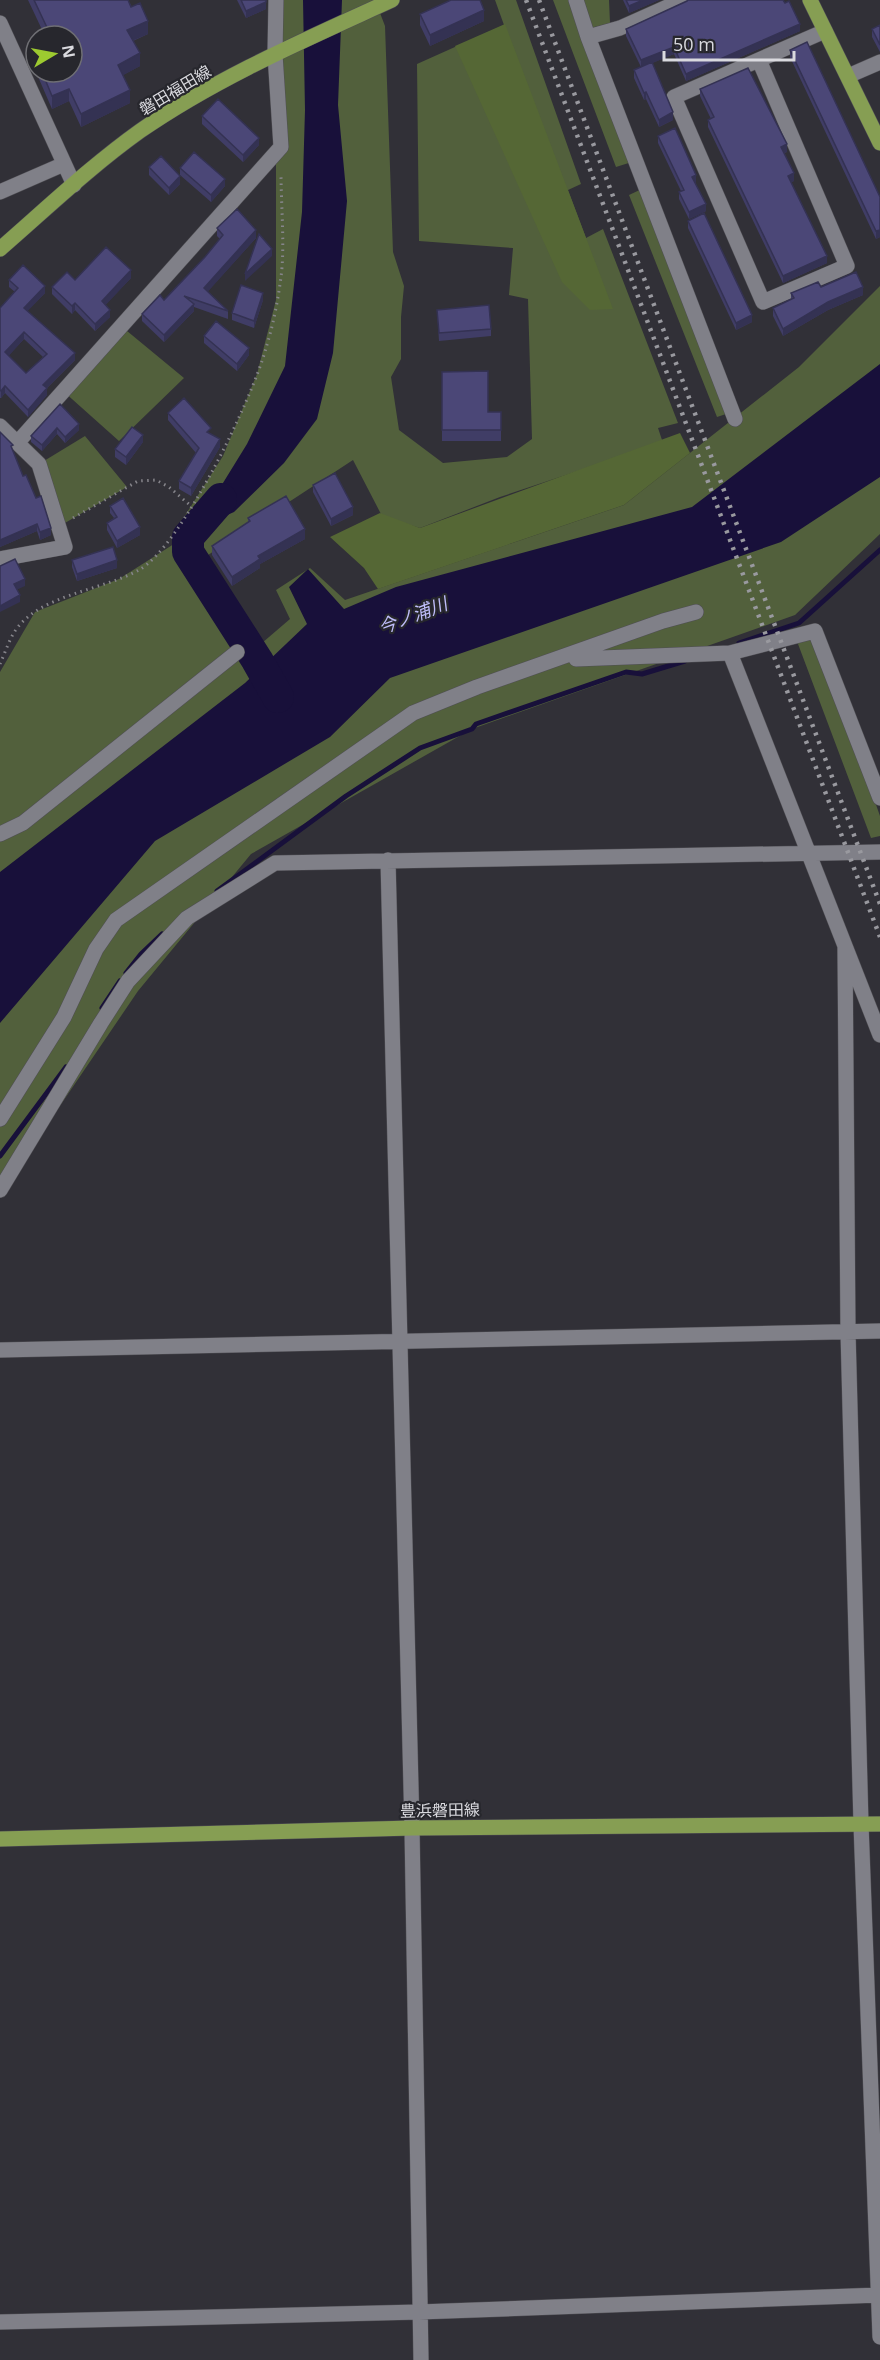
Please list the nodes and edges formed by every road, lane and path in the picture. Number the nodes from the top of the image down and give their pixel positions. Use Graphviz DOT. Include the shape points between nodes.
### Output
graph roads {
  1 [pos="276,0"];
  2 [pos="392,0"];
  3 [pos="576,0"];
  4 [pos="683,0"];
  5 [pos="810,0"];
  6 [pos="0,23"];
  7 [pos="825,31"];
  8 [pos="588,37"];
  9 [pos="278,53"];
  10 [pos="759,60"];
  11 [pos="880,62"];
  12 [pos="848,76"];
  13 [pos="880,143"];
  14 [pos="280,147"];
  15 [pos="64,164"];
  16 [pos="74,185"];
  17 [pos="0,192"];
  18 [pos="0,249"];
  19 [pos="735,418"];
  20 [pos="0,426"];
  21 [pos="18,442"];
  22 [pos="192,506"];
  23 [pos="58,526"];
  24 [pos="0,559"];
  25 [pos="696,612"];
  26 [pos="237,652"];
  27 [pos="730,653"];
  28 [pos="561,659"];
  29 [pos="0,664"];
  30 [pos="880,798"];
  31 [pos="0,834"];
  32 [pos="880,852"];
  33 [pos="810,853"];
  34 [pos="388,860"];
  35 [pos="845,946"];
  36 [pos="880,1035"];
  37 [pos="0,1119"];
  38 [pos="0,1190"];
  39 [pos="880,1331"];
  40 [pos="848,1332"];
  41 [pos="402,1342"];
  42 [pos="0,1350"];
  43 [pos="861,1824"];
  44 [pos="880,1824"];
  45 [pos="412,1828"];
  46 [pos="0,1839"];
  47 [pos="880,2295"];
  48 [pos="419,2312"];
  49 [pos="0,2322"];
  50 [pos="880,2337"];
  51 [pos="420,2360"];
  1 -- 9 [label="street"];
  2 -- 9 [label="main road, 磐田福田線"];
  3 -- 8 [label="street"];
  4 -- 8 [label="street" via="620,28"];
  5 -- 7 [label="main road"];
  6 -- 15 [label="street"];
  7 -- 10 [label="street"];
  7 -- 12 [label="main road"];
  8 -- 19 [label="street"];
  9 -- 14 [label="street"];
  9 -- 16 [label="main road, 磐田福田線" via="140,131"];
  10 -- 10 [label="street" via="674,97 763,302 847,266"];
  11 -- 12 [label="street"];
  12 -- 13 [label="main road"];
  14 -- 21 [label="street"];
  14 -- 22 [label="path" via="281,276 266,349 249,397"];
  15 -- 16 [label="street"];
  15 -- 17 [label="street"];
  16 -- 18 [label="main road, 磐田福田線"];
  20 -- 21 [label="street"];
  21 -- 23 [label="street" via="39,464"];
  22 -- 23 [label="path" via="156,480 138,481"];
  22 -- 29 [label="path" via="167,545 141,569 40,607 15,630"];
  23 -- 24 [label="street" via="65,547"];
  25 -- 28 [label="street"];
  26 -- 31 [label="street" via="22,823"];
  27 -- 28 [label="street"];
  27 -- 30 [label="street" via="815,631"];
  27 -- 33 [label="street"];
  28 -- 37 [label="street" via="413,713 116,920 96,949 64,1017"];
  32 -- 33 [label="street"];
  33 -- 34 [label="street"];
  33 -- 35 [label="street"];
  34 -- 38 [label="street" via="275,863 187,918 128,981"];
  34 -- 41 [label="street"];
  35 -- 36 [label="street"];
  35 -- 40 [label="street"];
  39 -- 40 [label="street"];
  40 -- 41 [label="street"];
  40 -- 43 [label="street"];
  41 -- 42 [label="street"];
  41 -- 45 [label="street"];
  43 -- 44 [label="main road, 豊浜磐田線"];
  43 -- 45 [label="main road, 豊浜磐田線"];
  43 -- 47 [label="street"];
  45 -- 46 [label="main road, 豊浜磐田線"];
  45 -- 48 [label="street"];
  47 -- 48 [label="street"];
  47 -- 50 [label="street"];
  48 -- 49 [label="street"];
  48 -- 51 [label="street"];
}
